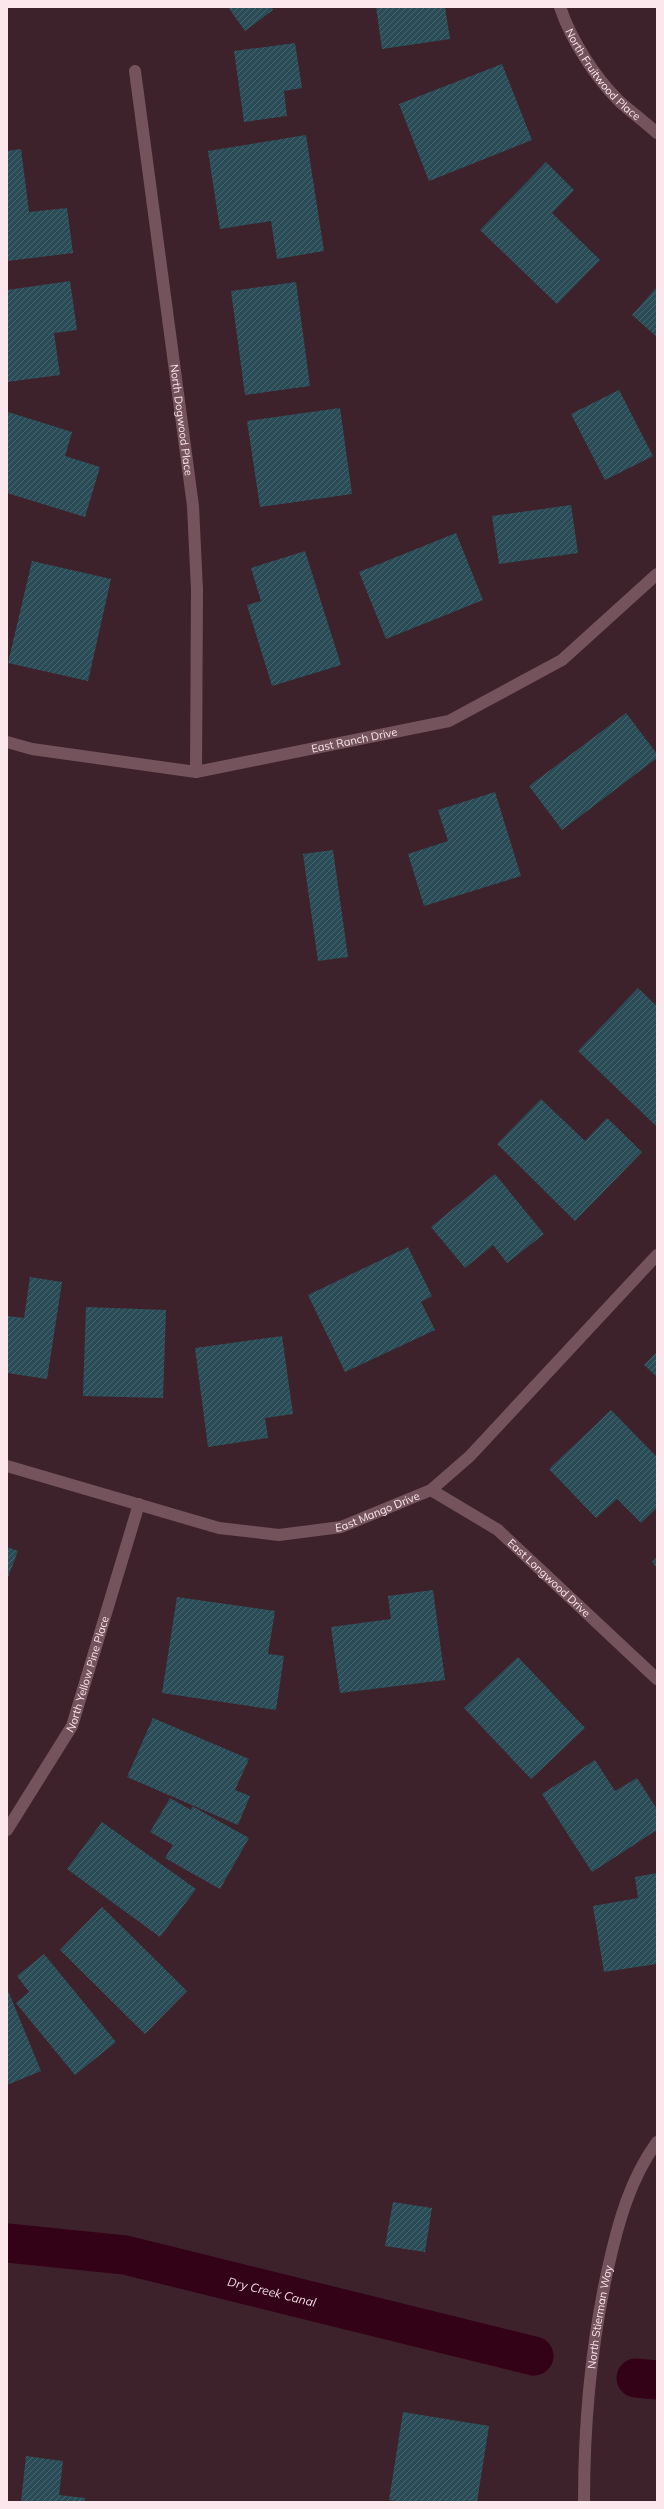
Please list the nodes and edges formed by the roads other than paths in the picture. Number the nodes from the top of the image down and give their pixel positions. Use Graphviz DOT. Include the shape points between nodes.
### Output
graph roads {
  1 [pos="560,7"];
  2 [pos="135,71"];
  3 [pos="657,133"];
  4 [pos="657,574"];
  5 [pos="7,742"];
  6 [pos="196,772"];
  7 [pos="657,1255"];
  8 [pos="7,1466"];
  9 [pos="431,1490"];
  10 [pos="139,1504"];
  11 [pos="657,1679"];
  12 [pos="7,1830"];
  13 [pos="657,2142"];
  14 [pos="584,2502"];
  1 -- 3 [label="street, North Fruitwood Place" via="592,67 619,100"];
  2 -- 6 [label="street, North Dogwood Place" via="193,506 197,590"];
  4 -- 6 [label="street, East Ranch Drive" via="562,660 449,722"];
  5 -- 6 [label="street, East Ranch Drive" via="32,749"];
  7 -- 9 [label="street, East Mango Drive" via="470,1456"];
  8 -- 10 [label="street, East Mango Drive"];
  9 -- 10 [label="street, East Mango Drive" via="341,1527 279,1535 219,1528"];
  9 -- 11 [label="street, East Longwood Drive" via="498,1530"];
  10 -- 12 [label="street, North Yellow Pine Place" via="72,1726"];
  13 -- 14 [label="street, North Stierman Way" via="644,2159 620,2216 598,2316 588,2387"];
}
